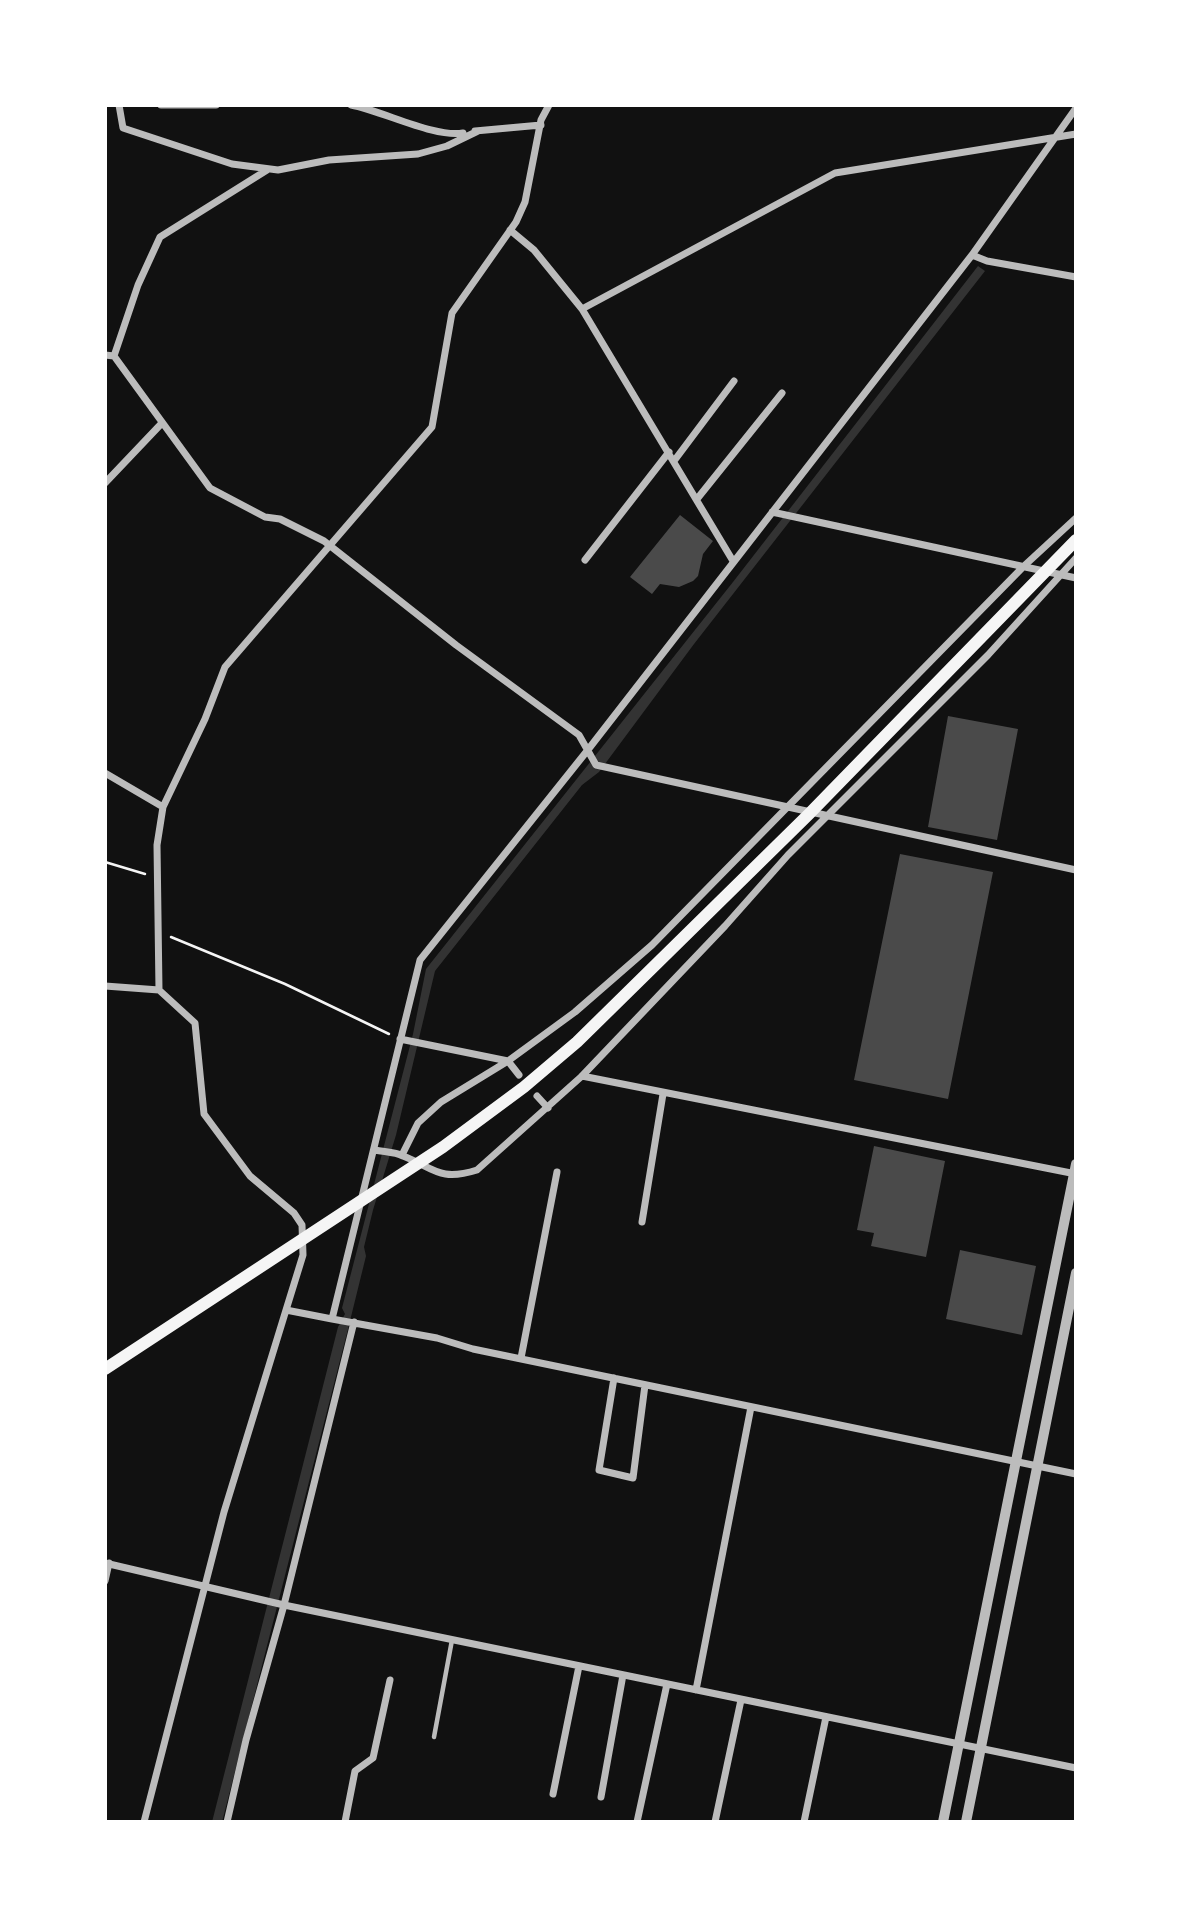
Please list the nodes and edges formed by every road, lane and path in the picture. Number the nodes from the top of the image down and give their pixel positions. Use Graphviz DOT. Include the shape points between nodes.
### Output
graph roads {
  1 [pos="120,105"];
  2 [pos="161,105"];
  3 [pos="216,105"];
  4 [pos="351,105"];
  5 [pos="549,105"];
  6 [pos="1076,108"];
  7 [pos="541,125"];
  8 [pos="478,131"];
  9 [pos="1076,134"];
  10 [pos="1052,140"];
  11 [pos="268,169"];
  12 [pos="510,230"];
  13 [pos="972,255"];
  14 [pos="1076,277"];
  15 [pos="582,309"];
  16 [pos="109,355"];
  17 [pos="733,381"];
  18 [pos="782,393"];
  19 [pos="162,424"];
  20 [pos="669,452"];
  21 [pos="674,461"];
  22 [pos="105,483"];
  23 [pos="697,499"];
  24 [pos="772,512"];
  25 [pos="1076,517"];
  26 [pos="1076,540"];
  27 [pos="330,547"];
  28 [pos="1076,558"];
  29 [pos="585,560"];
  30 [pos="733,561"];
  31 [pos="1024,566"];
  32 [pos="1060,574"];
  33 [pos="1076,578"];
  34 [pos="587,751"];
  35 [pos="105,773"];
  36 [pos="163,807"];
  37 [pos="786,808"];
  38 [pos="809,814"];
  39 [pos="828,817"];
  40 [pos="105,862"];
  41 [pos="1076,870"];
  42 [pos="158,878"];
  43 [pos="158,931"];
  44 [pos="105,986"];
  45 [pos="159,990"];
  46 [pos="400,1039"];
  47 [pos="508,1061"];
  48 [pos="519,1075"];
  49 [pos="582,1076"];
  50 [pos="663,1094"];
  51 [pos="537,1096"];
  52 [pos="548,1108"];
  53 [pos="375,1150"];
  54 [pos="402,1155"];
  55 [pos="1075,1171"];
  56 [pos="557,1172"];
  57 [pos="642,1222"];
  58 [pos="1076,1273"];
  59 [pos="286,1310"];
  60 [pos="332,1320"];
  61 [pos="354,1322"];
  62 [pos="521,1359"];
  63 [pos="105,1369"];
  64 [pos="614,1378"];
  65 [pos="645,1385"];
  66 [pos="751,1407"];
  67 [pos="1016,1461"];
  68 [pos="1036,1465"];
  69 [pos="1076,1474"];
  70 [pos="107,1563"];
  71 [pos="105,1581"];
  72 [pos="205,1584"];
  73 [pos="284,1605"];
  74 [pos="452,1640"];
  75 [pos="579,1666"];
  76 [pos="623,1675"];
  77 [pos="390,1681"];
  78 [pos="667,1685"];
  79 [pos="696,1690"];
  80 [pos="741,1700"];
  81 [pos="826,1717"];
  82 [pos="434,1737"];
  83 [pos="958,1745"];
  84 [pos="982,1749"];
  85 [pos="1076,1768"];
  86 [pos="553,1794"];
  87 [pos="601,1797"];
  88 [pos="144,1822"];
  89 [pos="227,1822"];
  90 [pos="345,1822"];
  91 [pos="638,1822"];
  92 [pos="715,1822"];
  93 [pos="804,1822"];
  94 [pos="943,1822"];
  95 [pos="967,1822"];
  1 -- 11 [label="street" via="123,128 232,164"];
  2 -- 3 [label="street"];
  4 -- 8 [label="street" via="454,134"];
  5 -- 7 [label="street"];
  6 -- 10 [label="street"];
  7 -- 8 [label="street"];
  7 -- 12 [label="street" via="525,202"];
  8 -- 11 [label="street" via="418,154"];
  9 -- 10 [label="street"];
  10 -- 13 [label="street"];
  10 -- 15 [label="street" via="835,173"];
  11 -- 16 [label="street" via="160,237"];
  12 -- 15 [label="street" via="534,250"];
  12 -- 27 [label="street" via="452,313 432,427"];
  13 -- 14 [label="street"];
  13 -- 24 [label="street"];
  15 -- 20 [label="street"];
  16 -- 19 [label="street"];
  17 -- 21 [label="street"];
  18 -- 23 [label="street"];
  19 -- 22 [label="street"];
  19 -- 27 [label="street" via="210,488"];
  20 -- 21 [label="street"];
  20 -- 29 [label="street"];
  21 -- 23 [label="street"];
  23 -- 30 [label="street"];
  24 -- 30 [label="street"];
  24 -- 31 [label="street"];
  25 -- 31 [label="street"];
  26 -- 38 [label="main road"];
  27 -- 34 [label="street" via="579,735"];
  27 -- 36 [label="street" via="225,667"];
  28 -- 32 [label="street"];
  30 -- 34 [label="street"];
  31 -- 32 [label="street"];
  31 -- 37 [label="street"];
  32 -- 33 [label="street"];
  32 -- 39 [label="street" via="988,655"];
  34 -- 37 [label="street" via="596,765"];
  34 -- 46 [label="street" via="420,960"];
  35 -- 36 [label="street"];
  36 -- 42 [label="street"];
  37 -- 38 [label="street"];
  37 -- 47 [label="street" via="652,945 575,1012"];
  38 -- 39 [label="street"];
  38 -- 63 [label="main road" via="578,1042 524,1087 443,1147"];
  39 -- 41 [label="street"];
  39 -- 49 [label="street"];
  40 -- 42 [label="path"];
  42 -- 43 [label="street"];
  43 -- 45 [label="street"];
  43 -- 46 [label="path"];
  44 -- 45 [label="street"];
  45 -- 59 [label="street" via="195,1023 204,1114 250,1176 302,1224 303,1255"];
  46 -- 47 [label="street"];
  46 -- 53 [label="street"];
  47 -- 48 [label="street"];
  47 -- 54 [label="street" via="433,1109 418,1123"];
  49 -- 50 [label="street"];
  49 -- 52 [label="street"];
  50 -- 55 [label="street"];
  50 -- 57 [label="street"];
  51 -- 52 [label="street"];
  52 -- 54 [label="street" via="477,1170 457,1176 426,1170"];
  53 -- 54 [label="street"];
  53 -- 60 [label="street"];
  55 -- 67 [label="street"];
  56 -- 62 [label="street"];
  58 -- 68 [label="street"];
  59 -- 60 [label="street"];
  59 -- 72 [label="street"];
  60 -- 61 [label="street"];
  61 -- 62 [label="street"];
  61 -- 73 [label="street"];
  62 -- 64 [label="street"];
  64 -- 65 [label="street"];
  64 -- 65 [label="street" via="599,1470 633,1478"];
  65 -- 66 [label="street"];
  66 -- 67 [label="street"];
  66 -- 79 [label="street"];
  67 -- 68 [label="street"];
  67 -- 83 [label="street"];
  68 -- 69 [label="street"];
  68 -- 84 [label="street"];
  70 -- 71 [label="street"];
  70 -- 72 [label="street"];
  72 -- 73 [label="street"];
  72 -- 88 [label="street"];
  73 -- 74 [label="street"];
  73 -- 89 [label="street"];
  74 -- 75 [label="street"];
  74 -- 82 [label="lane"];
  75 -- 76 [label="street"];
  75 -- 86 [label="street"];
  76 -- 78 [label="street"];
  76 -- 87 [label="street"];
  77 -- 90 [label="street" via="373,1758 355,1771"];
  78 -- 79 [label="street"];
  78 -- 91 [label="street"];
  79 -- 80 [label="street"];
  80 -- 81 [label="street"];
  80 -- 92 [label="street"];
  81 -- 83 [label="street"];
  81 -- 93 [label="street"];
  83 -- 84 [label="street"];
  83 -- 94 [label="street"];
  84 -- 85 [label="street"];
  84 -- 95 [label="street"];
}
